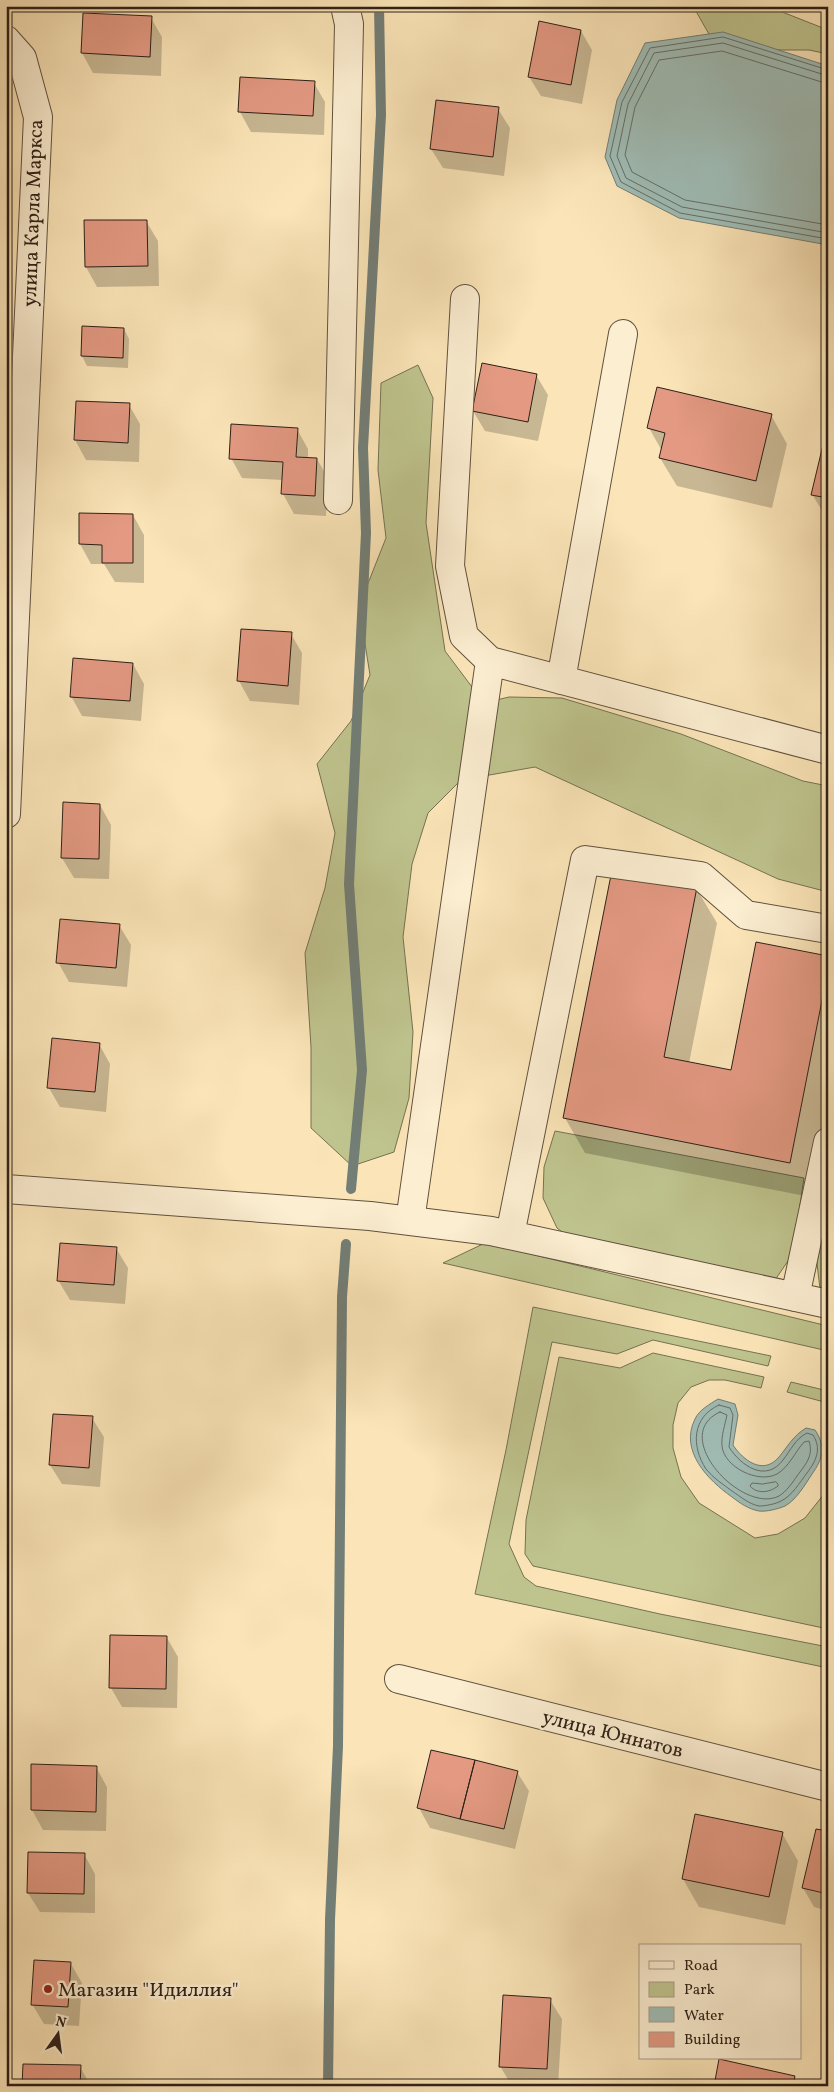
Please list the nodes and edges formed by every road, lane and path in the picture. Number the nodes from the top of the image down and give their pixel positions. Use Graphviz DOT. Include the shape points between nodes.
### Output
graph roads {
  1 [pos="345,6"];
  2 [pos="6,40"];
  3 [pos="464,299"];
  4 [pos="624,334"];
  5 [pos="338,500"];
  6 [pos="490,661"];
  7 [pos="561,680"];
  8 [pos="828,750"];
  9 [pos="6,814"];
  10 [pos="828,929"];
  11 [pos="828,1142"];
  12 [pos="6,1189"];
  13 [pos="410,1221"];
  14 [pos="510,1235"];
  15 [pos="795,1297"];
  16 [pos="828,1304"];
  17 [pos="399,1679"];
  18 [pos="828,1787"];
  1 -- 5 [label="street" via="349,24"];
  2 -- 9 [label="street, улица Карла Маркса" via="22,58 38,117"];
  3 -- 6 [label="street" via="450,566 464,636"];
  4 -- 7 [label="street"];
  6 -- 7 [label="street"];
  6 -- 13 [label="street"];
  7 -- 8 [label="street"];
  10 -- 14 [label="street" via="746,915 701,876 585,860"];
  11 -- 15 [label="street"];
  12 -- 13 [label="street"];
  13 -- 14 [label="street"];
  14 -- 15 [label="street"];
  15 -- 16 [label="street"];
  17 -- 18 [label="street, улица Юннатов"];
}
